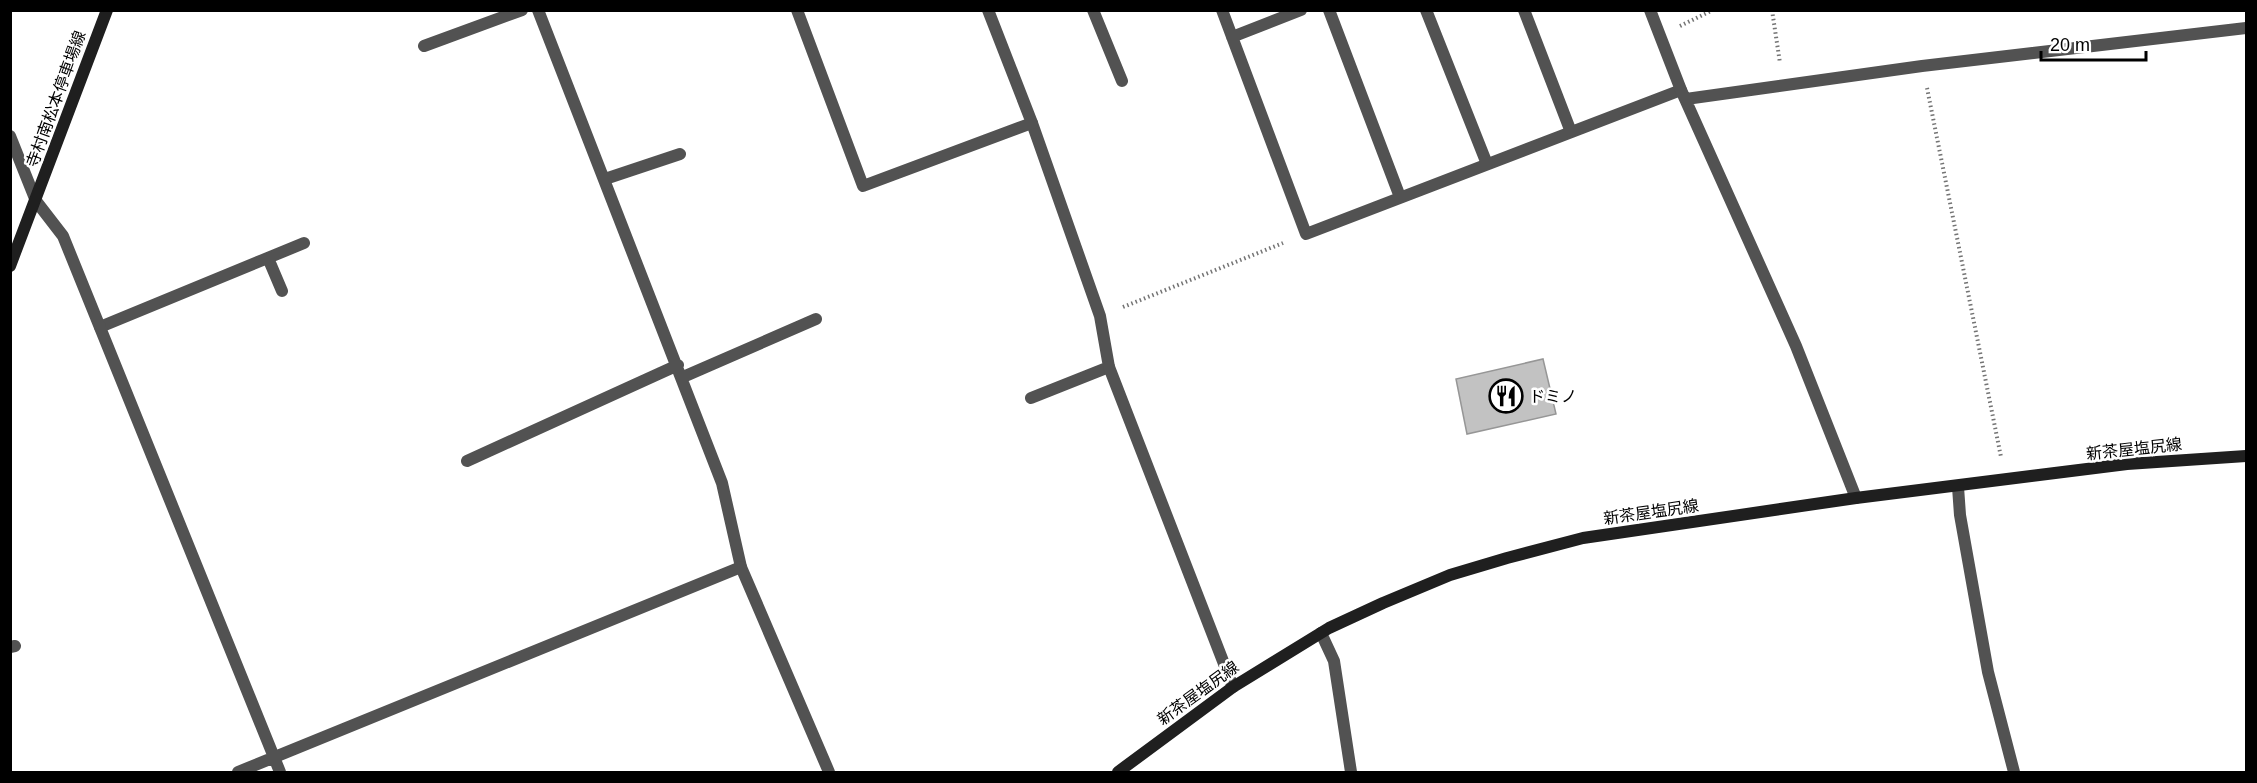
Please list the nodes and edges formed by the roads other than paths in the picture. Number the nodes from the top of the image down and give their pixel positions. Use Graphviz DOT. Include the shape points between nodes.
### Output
graph roads {
  1 [pos="107,10"];
  2 [pos="522,10"];
  3 [pos="538,10"];
  4 [pos="797,10"];
  5 [pos="988,10"];
  6 [pos="1094,10"];
  7 [pos="1221,10"];
  8 [pos="1301,10"];
  9 [pos="1329,10"];
  10 [pos="1426,10"];
  11 [pos="1524,10"];
  12 [pos="1650,10"];
  13 [pos="2247,28"];
  14 [pos="1232,37"];
  15 [pos="424,46"];
  16 [pos="1122,81"];
  17 [pos="1684,95"];
  18 [pos="1032,123"];
  19 [pos="1571,132"];
  20 [pos="10,135"];
  21 [pos="680,154"];
  22 [pos="1487,164"];
  23 [pos="604,180"];
  24 [pos="1400,197"];
  25 [pos="36,201"];
  26 [pos="303,243"];
  27 [pos="268,258"];
  28 [pos="10,266"];
  29 [pos="282,291"];
  30 [pos="816,319"];
  31 [pos="100,327"];
  32 [pos="678,365"];
  33 [pos="1109,367"];
  34 [pos="683,377"];
  35 [pos="1031,398"];
  36 [pos="2247,456"];
  37 [pos="467,461"];
  38 [pos="1958,487"];
  39 [pos="1856,498"];
  40 [pos="741,567"];
  41 [pos="1321,633"];
  42 [pos="1233,687"];
  43 [pos="274,758"];
  44 [pos="238,772"];
  45 [pos="280,772"];
  46 [pos="829,772"];
  47 [pos="1118,772"];
  48 [pos="1351,772"];
  49 [pos="2014,772"];
  1 -- 25 [label="main road, 寺村南松本停車場線"];
  2 -- 15 [label="street"];
  3 -- 23 [label="street"];
  4 -- 18 [label="street" via="863,186"];
  5 -- 18 [label="street"];
  6 -- 16 [label="street"];
  7 -- 14 [label="street"];
  8 -- 14 [label="street"];
  9 -- 24 [label="street"];
  10 -- 22 [label="street"];
  11 -- 19 [label="street"];
  12 -- 17 [label="street"];
  13 -- 17 [label="street" via="1922,66 1784,87"];
  14 -- 24 [label="street" via="1306,234"];
  17 -- 19 [label="street"];
  17 -- 39 [label="street" via="1796,346"];
  18 -- 33 [label="street" via="1100,316"];
  19 -- 22 [label="street"];
  20 -- 25 [label="street"];
  21 -- 23 [label="street"];
  22 -- 24 [label="street"];
  23 -- 32 [label="street"];
  25 -- 28 [label="main road, 寺村南松本停車場線"];
  25 -- 31 [label="street" via="63,237"];
  26 -- 27 [label="street"];
  27 -- 29 [label="street"];
  27 -- 31 [label="street"];
  30 -- 34 [label="street"];
  31 -- 43 [label="street"];
  32 -- 34 [label="street"];
  32 -- 37 [label="street"];
  33 -- 35 [label="street"];
  33 -- 42 [label="street"];
  34 -- 40 [label="street" via="722,483"];
  36 -- 38 [label="main road, 新茶屋塩尻線" via="2127,464"];
  38 -- 39 [label="main road, 新茶屋塩尻線"];
  38 -- 49 [label="street" via="1988,672"];
  39 -- 41 [label="main road, 新茶屋塩尻線" via="1583,538 1450,575"];
  40 -- 43 [label="street"];
  40 -- 46 [label="street"];
  41 -- 42 [label="main road, 新茶屋塩尻線"];
  41 -- 48 [label="street" via="1334,661"];
  42 -- 47 [label="main road, 新茶屋塩尻線"];
  43 -- 44 [label="street"];
  43 -- 45 [label="street"];
}
